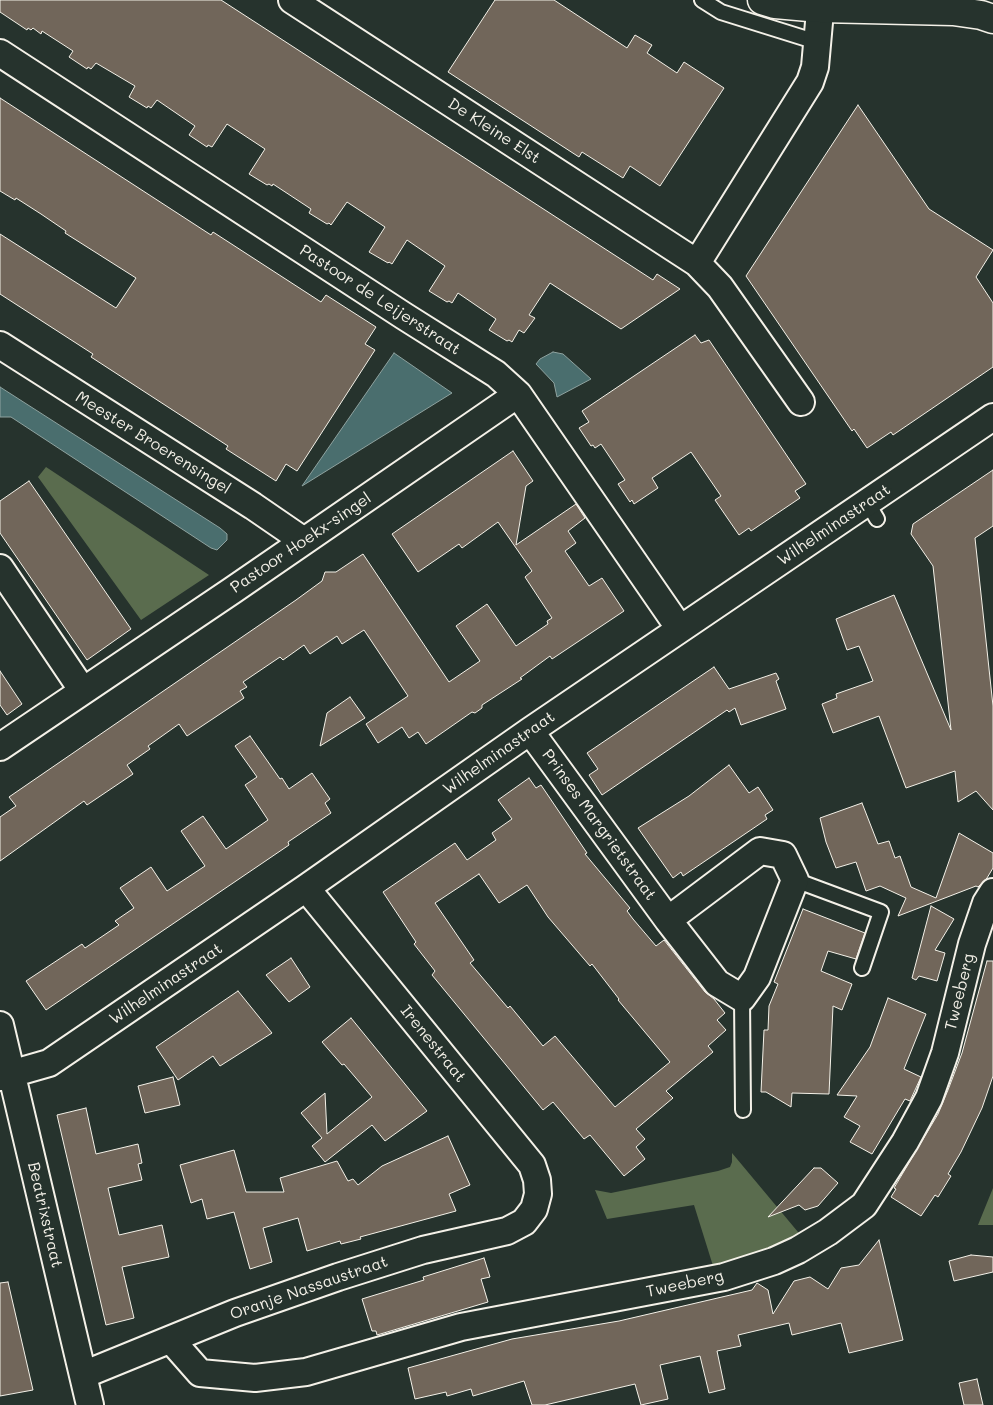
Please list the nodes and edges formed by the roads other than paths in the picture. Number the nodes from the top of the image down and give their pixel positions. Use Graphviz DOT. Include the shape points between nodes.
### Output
graph roads {
  1 [pos="292,0"];
  2 [pos="702,0"];
  3 [pos="762,0"];
  4 [pos="820,4"];
  5 [pos="993,19"];
  6 [pos="817,42"];
  7 [pos="0,53"];
  8 [pos="697,263"];
  9 [pos="0,345"];
  10 [pos="518,394"];
  11 [pos="801,402"];
  12 [pos="993,417"];
  13 [pos="304,541"];
  14 [pos="0,568"];
  15 [pos="680,629"];
  16 [pos="83,691"];
  17 [pos="530,731"];
  18 [pos="0,747"];
  19 [pos="795,880"];
  20 [pos="306,888"];
  21 [pos="993,892"];
  22 [pos="668,920"];
  23 [pos="862,968"];
  24 [pos="742,998"];
  25 [pos="0,1025"];
  26 [pos="6,1075"];
  27 [pos="744,1110"];
  28 [pos="534,1208"];
  29 [pos="171,1340"];
  30 [pos="83,1375"];
  31 [pos="83,1403"];
  1 -- 8 [label="street, De Kleine Elst"];
  2 -- 6 [label="lane" via="722,12"];
  3 -- 4 [label="main road" via="775,4"];
  4 -- 5 [label="main road" via="953,11"];
  4 -- 6 [label="street"];
  6 -- 8 [label="street" via="810,82"];
  7 -- 10 [label="street, Pastoor de Leijerstraat" via="496,374"];
  8 -- 11 [label="street, De Kleine Elst" via="720,286"];
  9 -- 13 [label="street, Meester Broerensingel"];
  10 -- 13 [label="street, Pastoor Hoekx-singel"];
  10 -- 15 [label="street, Pastoor de Leijerstraat"];
  12 -- 15 [label="street, Wilhelminastraat" via="872,510"];
  13 -- 16 [label="street, Pastoor Hoekx-singel"];
  14 -- 16 [label="street"];
  15 -- 17 [label="street, Wilhelminastraat"];
  16 -- 18 [label="street, Pastoor Hoekx-singel"];
  17 -- 20 [label="street, Wilhelminastraat"];
  17 -- 22 [label="street, Prinses Margrietstraat"];
  19 -- 22 [label="street" via="783,855 760,851"];
  19 -- 23 [label="lane" via="881,912"];
  19 -- 24 [label="street" via="757,977"];
  20 -- 26 [label="street, Wilhelminastraat" via="49,1063"];
  20 -- 28 [label="street, Irenestraat" via="532,1165 538,1194"];
  21 -- 29 [label="street, Tweeberg" via="972,944 945,1053 929,1098 864,1205 798,1250 774,1262 724,1277 461,1327 306,1372 255,1378 200,1373"];
  22 -- 24 [label="street, Prinses Margrietstraat" via="717,983"];
  24 -- 27 [label="lane"];
  25 -- 26 [label="street, Beatrixstraat"];
  26 -- 30 [label="street, Beatrixstraat"];
  28 -- 29 [label="street, Oranje Nassaustraat" via="524,1222 507,1231 423,1250 338,1276"];
  29 -- 30 [label="street, Oranje Nassaustraat"];
  30 -- 31 [label="street, Beatrixstraat"];
}
